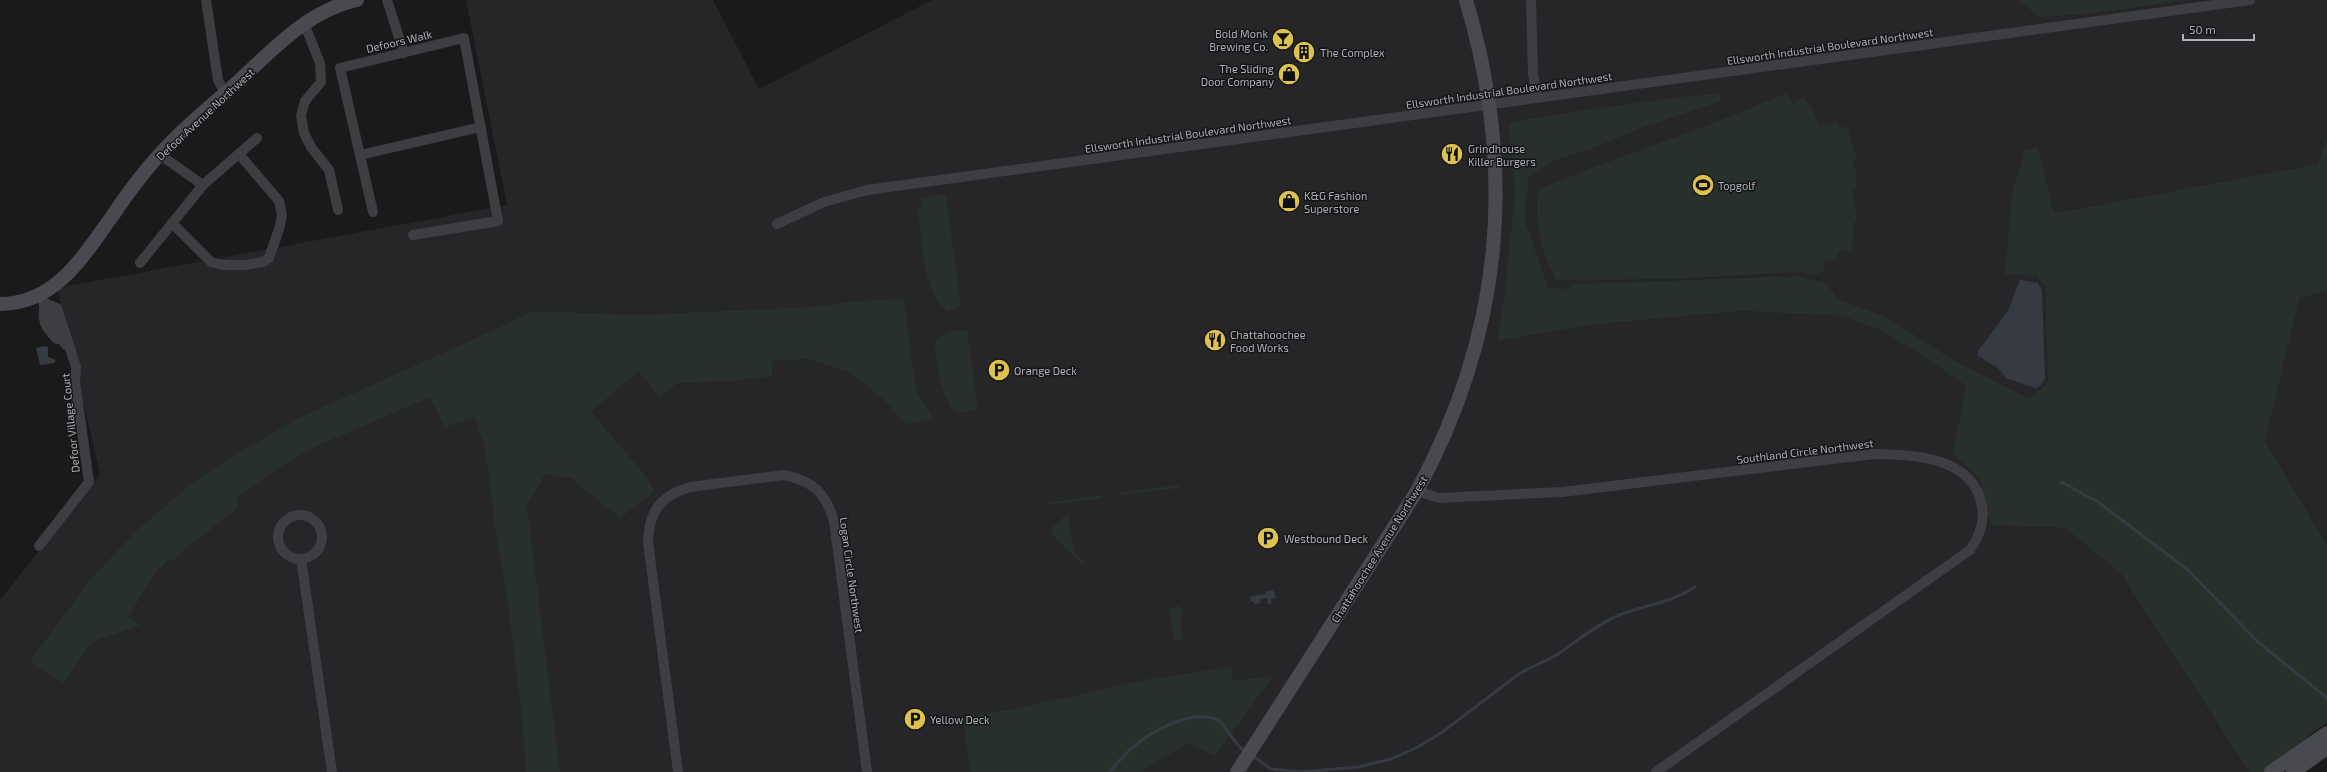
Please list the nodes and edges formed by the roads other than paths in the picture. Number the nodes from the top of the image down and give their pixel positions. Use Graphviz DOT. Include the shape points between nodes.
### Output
graph roads {
  1 [pos="206,0"];
  2 [pos="356,0"];
  3 [pos="387,0"];
  4 [pos="1466,0"];
  5 [pos="1531,0"];
  6 [pos="2250,0"];
  7 [pos="304,23"];
  8 [pos="404,53"];
  9 [pos="225,93"];
  10 [pos="1537,98"];
  11 [pos="1490,104"];
  12 [pos="482,126"];
  13 [pos="257,138"];
  14 [pos="159,154"];
  15 [pos="239,154"];
  16 [pos="360,155"];
  17 [pos="202,185"];
  18 [pos="338,210"];
  19 [pos="373,212"];
  20 [pos="172,223"];
  21 [pos="777,224"];
  22 [pos="413,235"];
  23 [pos="140,263"];
  24 [pos="42,298"];
  25 [pos="0,304"];
  26 [pos="71,351"];
  27 [pos="1417,491"];
  28 [pos="38,546"];
  29 [pos="301,559"];
  30 [pos="2327,734"];
  31 [pos="2327,748"];
  32 [pos="1239,770"];
  33 [pos="332,772"];
  34 [pos="678,772"];
  35 [pos="867,772"];
  36 [pos="1656,772"];
  37 [pos="2271,772"];
  38 [pos="2294,772"];
  1 -- 9 [label="street" via="218,80"];
  2 -- 7 [label="street, Defoor Avenue Northwest" via="324,11"];
  3 -- 8 [label="street"];
  4 -- 11 [label="street, Chattahoochee Avenue Northwest" via="1484,69"];
  5 -- 10 [label="street" via="1533,73"];
  6 -- 10 [label="street, Ellsworth Industrial Boulevard Northwest"];
  7 -- 9 [label="street, Defoor Avenue Northwest"];
  7 -- 18 [label="street" via="320,64 321,82 305,101 301,115 304,133 316,155 329,170"];
  8 -- 12 [label="street, Defoors Walk" via="464,38"];
  8 -- 16 [label="street, Defoors Walk" via="340,68"];
  9 -- 14 [label="street, Defoor Avenue Northwest"];
  10 -- 11 [label="street, Ellsworth Industrial Boulevard Northwest"];
  11 -- 21 [label="street, Ellsworth Industrial Boulevard Northwest" via="867,190 824,202"];
  11 -- 27 [label="street, Chattahoochee Avenue Northwest" via="1496,207 1494,248 1487,299 1460,398 1438,451"];
  12 -- 16 [label="street"];
  12 -- 22 [label="street, Defoors Walk" via="498,221"];
  13 -- 15 [label="street"];
  14 -- 17 [label="street"];
  14 -- 24 [label="street, Defoor Avenue Northwest" via="77,266"];
  15 -- 17 [label="street"];
  15 -- 20 [label="street" via="279,201 282,215 269,258 245,265 222,266 211,262"];
  16 -- 19 [label="street, Defoors Walk"];
  17 -- 20 [label="street"];
  20 -- 23 [label="street"];
  24 -- 25 [label="street, Defoor Avenue Northwest"];
  24 -- 26 [label="street, Defoor Village Court" via="57,308"];
  24 -- 26 [label="street" via="42,316 48,330"];
  26 -- 28 [label="street, Defoor Village Court" via="76,367 89,482"];
  27 -- 32 [label="street, Chattahoochee Avenue Northwest"];
  27 -- 36 [label="street, Southland Circle Northwest" via="1439,498 1562,492 1874,454 1924,457 1948,464 1966,475 1975,486 1983,514 1979,536 1970,550"];
  29 -- 29 [label="street" via="316,552 322,539 318,525 306,516 299,515 286,520 278,532 278,540 289,557"];
  29 -- 33 [label="street"];
  30 -- 37 [label="street"];
  31 -- 38 [label="street"];
  34 -- 35 [label="street, Logan Circle Northwest" via="648,526 657,508 675,492 690,487 784,474 799,478 821,492 834,521"];
}
